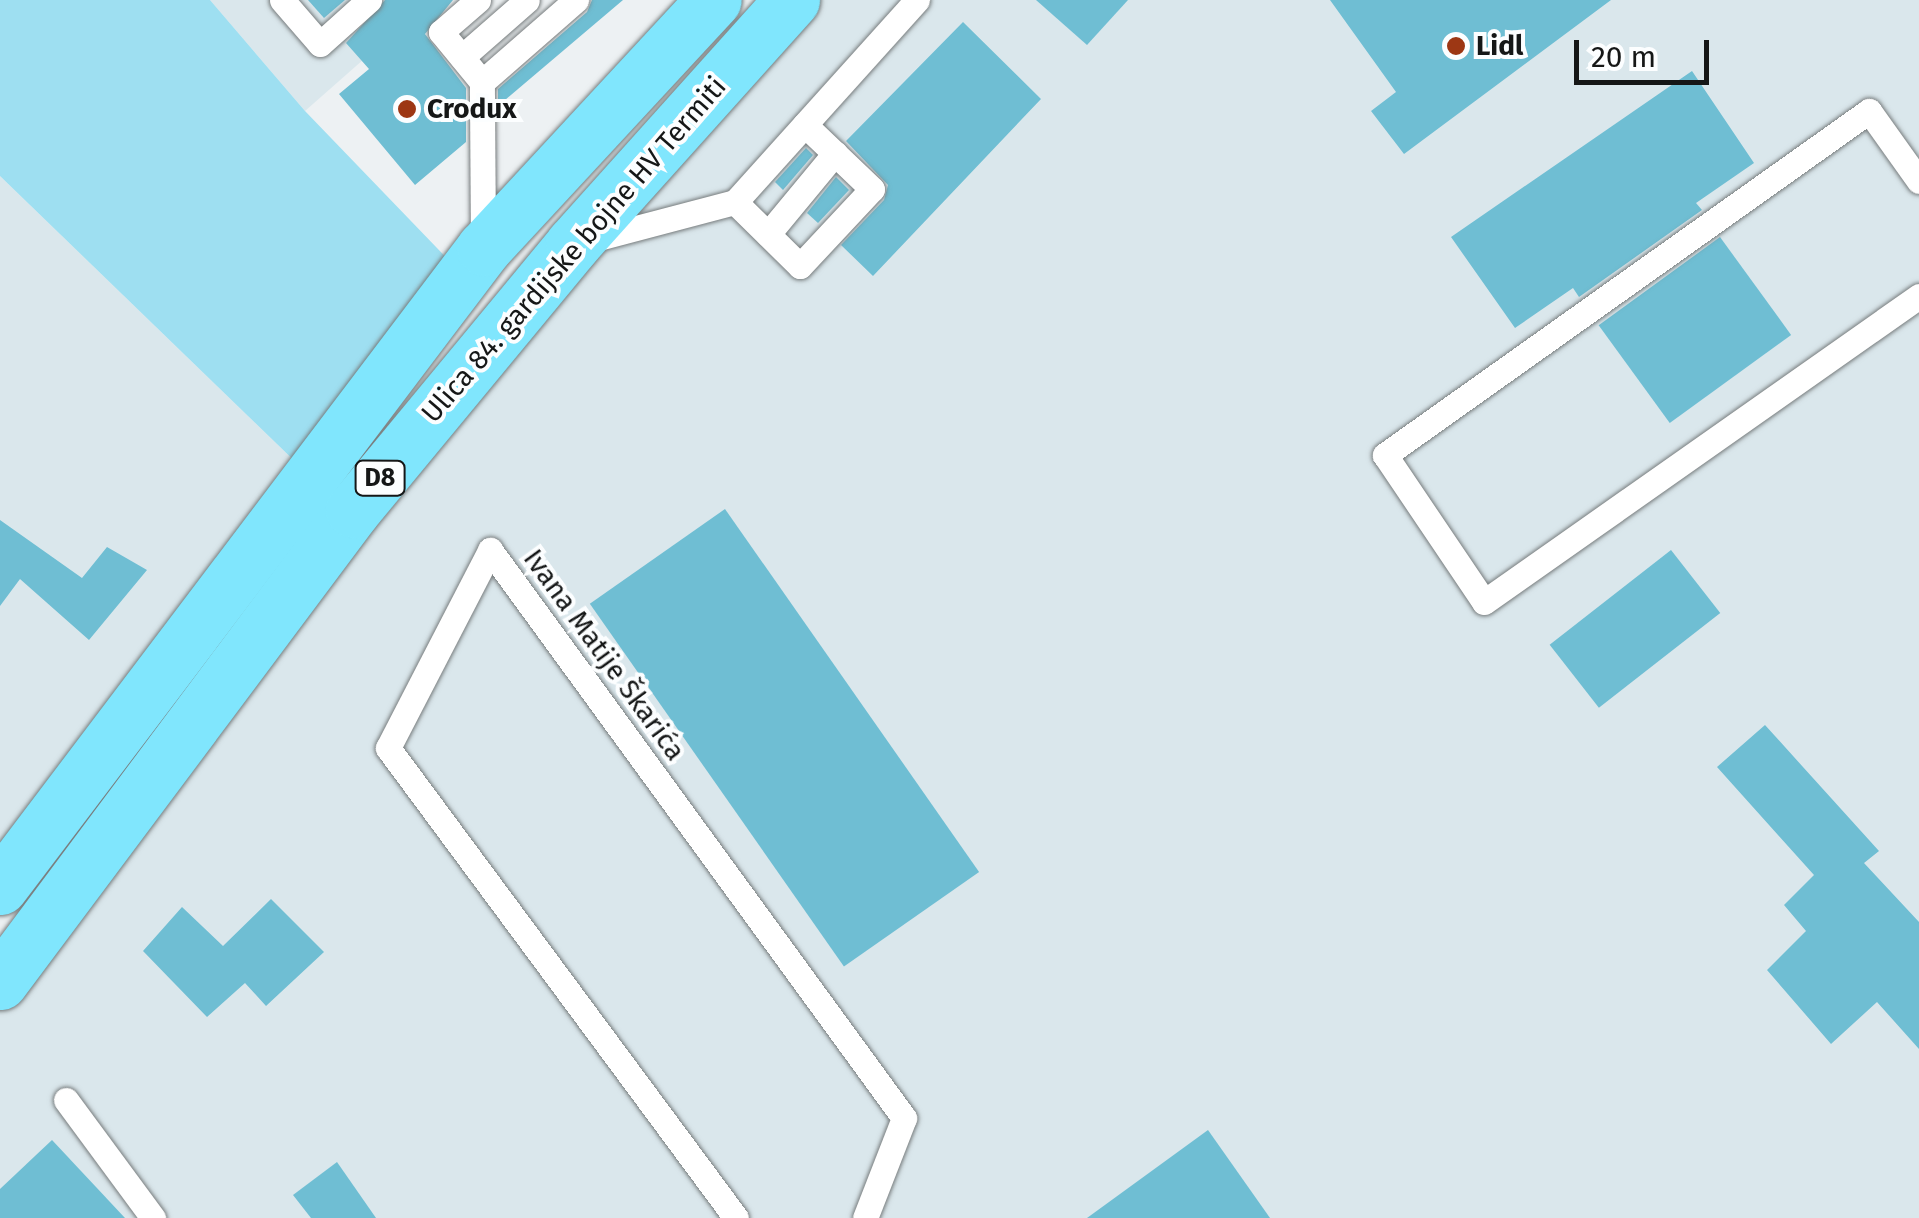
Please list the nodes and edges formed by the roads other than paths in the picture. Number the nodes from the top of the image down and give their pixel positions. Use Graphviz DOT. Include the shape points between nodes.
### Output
graph roads {
  1 [pos="282,0"];
  2 [pos="369,0"];
  3 [pos="478,0"];
  4 [pos="526,0"];
  5 [pos="576,0"];
  6 [pos="714,0"];
  7 [pos="792,0"];
  8 [pos="917,0"];
  9 [pos="462,57"];
  10 [pos="482,82"];
  11 [pos="804,125"];
  12 [pos="835,154"];
  13 [pos="1919,181"];
  14 [pos="735,202"];
  15 [pos="768,234"];
  16 [pos="572,244"];
  17 [pos="484,248"];
  18 [pos="1919,296"];
  19 [pos="0,887"];
  20 [pos="0,982"];
  21 [pos="66,1100"];
  22 [pos="152,1218"];
  23 [pos="736,1218"];
  24 [pos="865,1218"];
  1 -- 2 [label="lane" via="320,44"];
  3 -- 9 [label="lane" via="440,32"];
  4 -- 9 [label="lane"];
  5 -- 10 [label="lane"];
  6 -- 17 [label="main road, D8"];
  7 -- 16 [label="main road, Ulica 84. gardijske bojne HV Termiti / D8"];
  8 -- 11 [label="lane"];
  9 -- 10 [label="lane"];
  10 -- 17 [label="lane"];
  11 -- 12 [label="lane"];
  11 -- 14 [label="lane"];
  12 -- 15 [label="lane"];
  12 -- 15 [label="lane" via="872,188 800,266"];
  13 -- 18 [label="lane" via="1869,110 1385,455 1484,602"];
  14 -- 15 [label="lane"];
  14 -- 16 [label="lane"];
  16 -- 20 [label="main road, Ulica 84. gardijske bojne HV Termiti / D8" via="353,510"];
  17 -- 19 [label="main road, D8"];
  21 -- 22 [label="lane"];
  23 -- 24 [label="lane, Ivana Matije Škarića" via="388,748 490,550 904,1118"];
}
